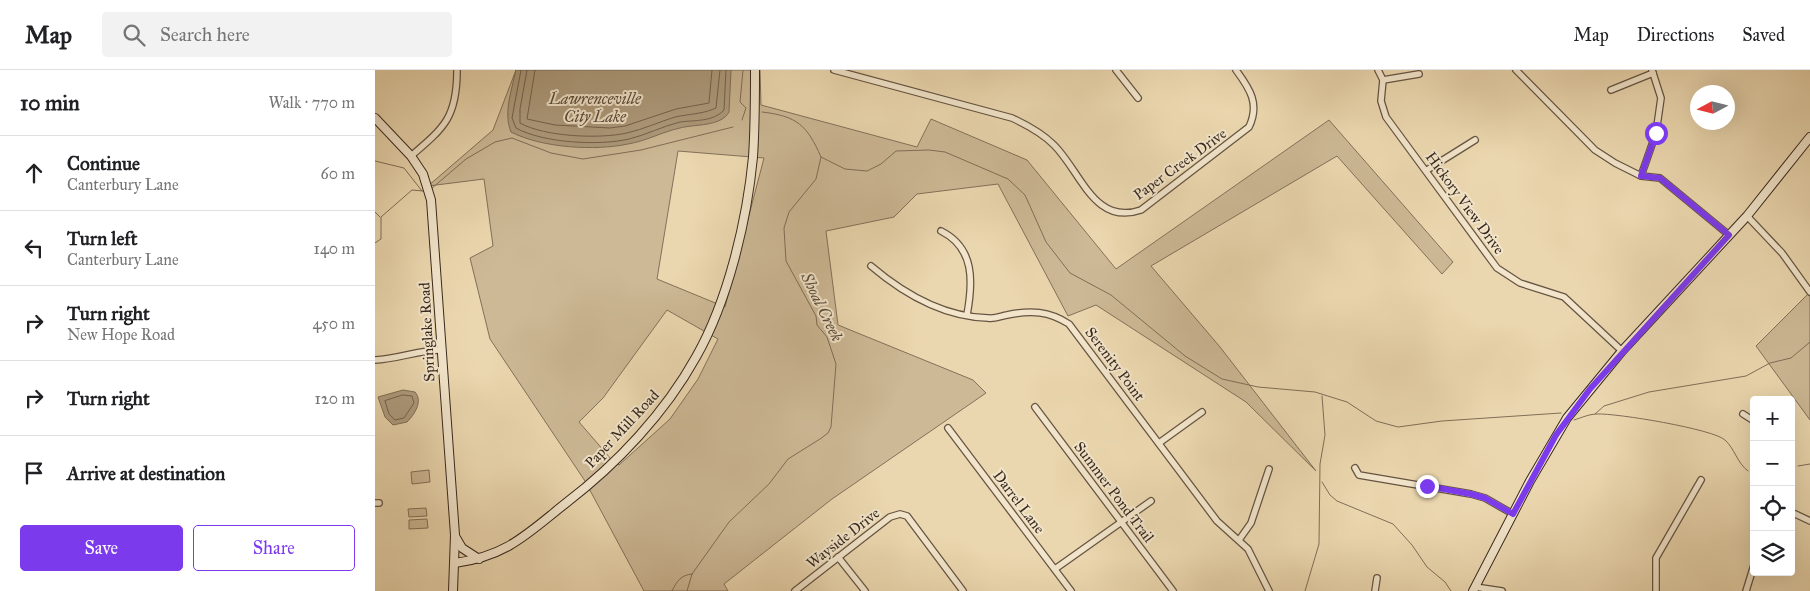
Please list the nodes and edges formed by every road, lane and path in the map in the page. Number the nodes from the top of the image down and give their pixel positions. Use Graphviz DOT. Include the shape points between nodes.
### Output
graph roads {
  1 [pos="457,70"];
  2 [pos="755,70"];
  3 [pos="834,70"];
  4 [pos="1116,70"];
  5 [pos="1236,70"];
  6 [pos="1378,70"];
  7 [pos="1516,70"];
  8 [pos="1653,72"];
  9 [pos="1419,74"];
  10 [pos="1383,80"];
  11 [pos="1611,90"];
  12 [pos="1138,98"];
  13 [pos="375,118"];
  14 [pos="1810,137"];
  15 [pos="1475,140"];
  16 [pos="411,156"];
  17 [pos="1427,170"];
  18 [pos="1641,176"];
  19 [pos="1747,216"];
  20 [pos="941,231"];
  21 [pos="1729,235"];
  22 [pos="871,266"];
  23 [pos="1810,292"];
  24 [pos="967,315"];
  25 [pos="441,350"];
  26 [pos="1622,351"];
  27 [pos="375,360"];
  28 [pos="1035,407"];
  29 [pos="1202,412"];
  30 [pos="1743,414"];
  31 [pos="1750,418"];
  32 [pos="948,428"];
  33 [pos="1159,443"];
  34 [pos="1355,468"];
  35 [pos="1269,469"];
  36 [pos="1701,480"];
  37 [pos="1151,501"];
  38 [pos="1513,514"];
  39 [pos="1795,514"];
  40 [pos="1810,521"];
  41 [pos="1122,523"];
  42 [pos="455,535"];
  43 [pos="1239,540"];
  44 [pos="839,557"];
  45 [pos="479,559"];
  46 [pos="455,563"];
  47 [pos="1055,569"];
  48 [pos="1751,576"];
  49 [pos="1377,578"];
  50 [pos="1474,589"];
  51 [pos="453,591"];
  52 [pos="795,591"];
  53 [pos="865,591"];
  54 [pos="963,591"];
  55 [pos="1071,591"];
  56 [pos="1173,591"];
  57 [pos="1269,591"];
  58 [pos="1375,591"];
  59 [pos="1502,591"];
  60 [pos="1655,591"];
  61 [pos="1746,591"];
  1 -- 16 [label="street" via="453,110 435,135"];
  2 -- 45 [label="street, Paper Mill Road" via="753,157 745,216 714,319 697,356 675,392 638,436 580,493 514,545"];
  3 -- 5 [label="street, Paper Creek Drive" via="1029,125 1055,145 1099,203 1121,214 1141,210 1249,128 1254,113 1254,96"];
  4 -- 12 [label="street"];
  6 -- 10 [label="street, Hickory View Drive"];
  7 -- 18 [label="street" via="1595,150"];
  8 -- 11 [label="street"];
  8 -- 18 [label="street" via="1661,98 1656,133"];
  9 -- 10 [label="street"];
  10 -- 17 [label="street, Hickory View Drive" via="1381,101 1386,117"];
  13 -- 16 [label="street, Springlake Road"];
  14 -- 19 [label="street"];
  15 -- 17 [label="street"];
  16 -- 25 [label="street, Springlake Road" via="423,174 431,200"];
  17 -- 26 [label="street, Hickory View Drive" via="1497,268 1520,283 1564,297"];
  18 -- 21 [label="street" via="1660,178"];
  19 -- 21 [label="street"];
  19 -- 23 [label="street" via="1782,253"];
  20 -- 24 [label="street" via="954,238 967,259 972,290"];
  21 -- 26 [label="street"];
  22 -- 24 [label="street, Serenity Point" via="916,299"];
  24 -- 33 [label="street, Serenity Point" via="990,318 1037,311 1055,315 1069,324"];
  25 -- 27 [label="street"];
  25 -- 42 [label="street, Springlake Road"];
  26 -- 38 [label="street" via="1556,435"];
  28 -- 41 [label="street, Summer Pond Trail"];
  29 -- 33 [label="street"];
  30 -- 31 [label="street"];
  32 -- 47 [label="street, Darrel Lane"];
  33 -- 43 [label="street, Serenity Point" via="1217,521"];
  34 -- 38 [label="street" via="1359,475 1485,498"];
  35 -- 43 [label="street" via="1251,523"];
  36 -- 60 [label="street" via="1656,558"];
  37 -- 41 [label="street"];
  38 -- 50 [label="street"];
  39 -- 40 [label="street"];
  41 -- 47 [label="street"];
  41 -- 56 [label="street, Summer Pond Trail"];
  42 -- 45 [label="street" via="462,548"];
  42 -- 46 [label="street, Springlake Road"];
  43 -- 57 [label="street, Serenity Point" via="1248,549"];
  44 -- 52 [label="street, Wayside Drive"];
  44 -- 53 [label="street"];
  44 -- 54 [label="street, Wayside Drive" via="890,517 900,514 907,516"];
  45 -- 46 [label="street, Paper Mill Road"];
  45 -- 51 [label="street" via="466,564"];
  46 -- 51 [label="street"];
  47 -- 55 [label="street, Darrel Lane"];
  48 -- 61 [label="street"];
  49 -- 58 [label="street"];
  50 -- 59 [label="street"];
}
